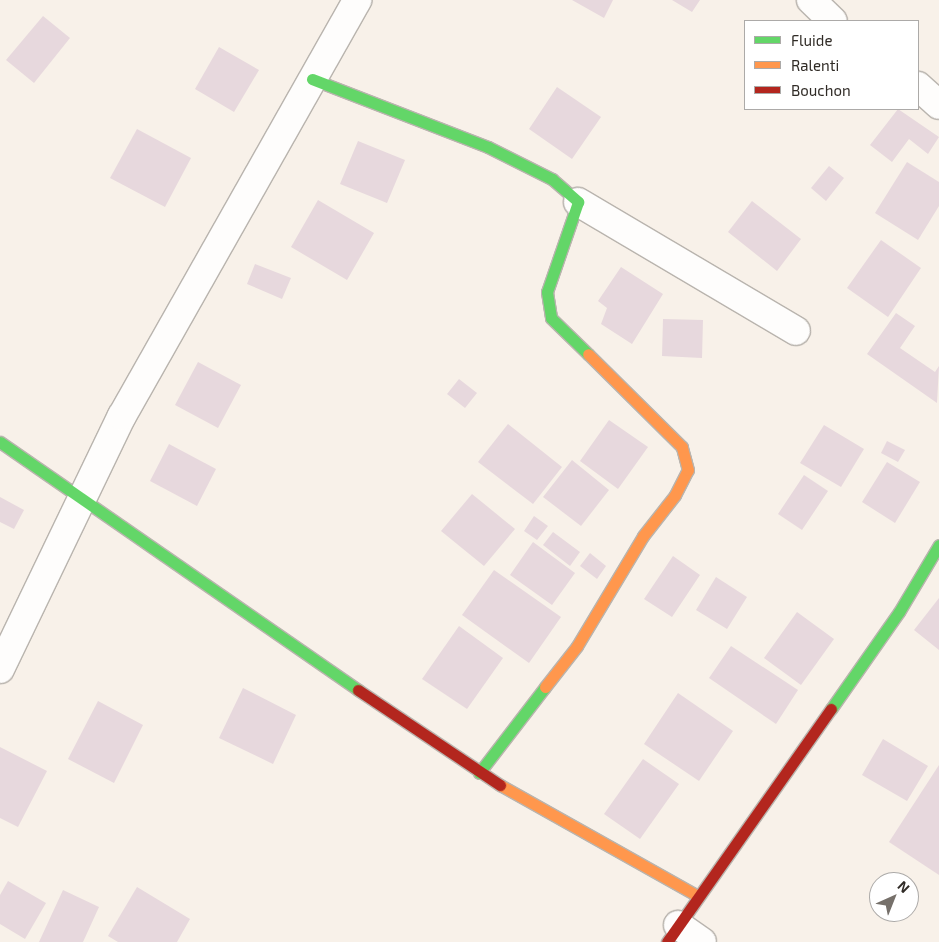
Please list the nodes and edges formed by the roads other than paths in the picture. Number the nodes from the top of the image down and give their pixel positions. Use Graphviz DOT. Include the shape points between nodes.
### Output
graph roads {
  1 [pos="357,0"];
  2 [pos="811,0"];
  3 [pos="832,20"];
  4 [pos="312,79"];
  5 [pos="919,87"];
  6 [pos="939,105"];
  7 [pos="578,202"];
  8 [pos="796,331"];
  9 [pos="0,442"];
  10 [pos="84,500"];
  11 [pos="939,545"];
  12 [pos="0,669"];
  13 [pos="479,773"];
  14 [pos="698,896"];
  15 [pos="673,934"];
  16 [pos="702,942"];
  1 -- 4 [label="street"];
  2 -- 3 [label="street"];
  4 -- 7 [label="street" via="488,147 552,180"];
  4 -- 10 [label="street" via="122,416"];
  5 -- 6 [label="street"];
  7 -- 8 [label="street"];
  7 -- 13 [label="street" via="547,292 551,318 682,447 688,470 675,495 643,536 577,646"];
  9 -- 10 [label="street"];
  10 -- 12 [label="street"];
  10 -- 13 [label="street"];
  11 -- 14 [label="street" via="899,612"];
  13 -- 14 [label="street"];
  14 -- 15 [label="street"];
  15 -- 16 [label="street"];
}
